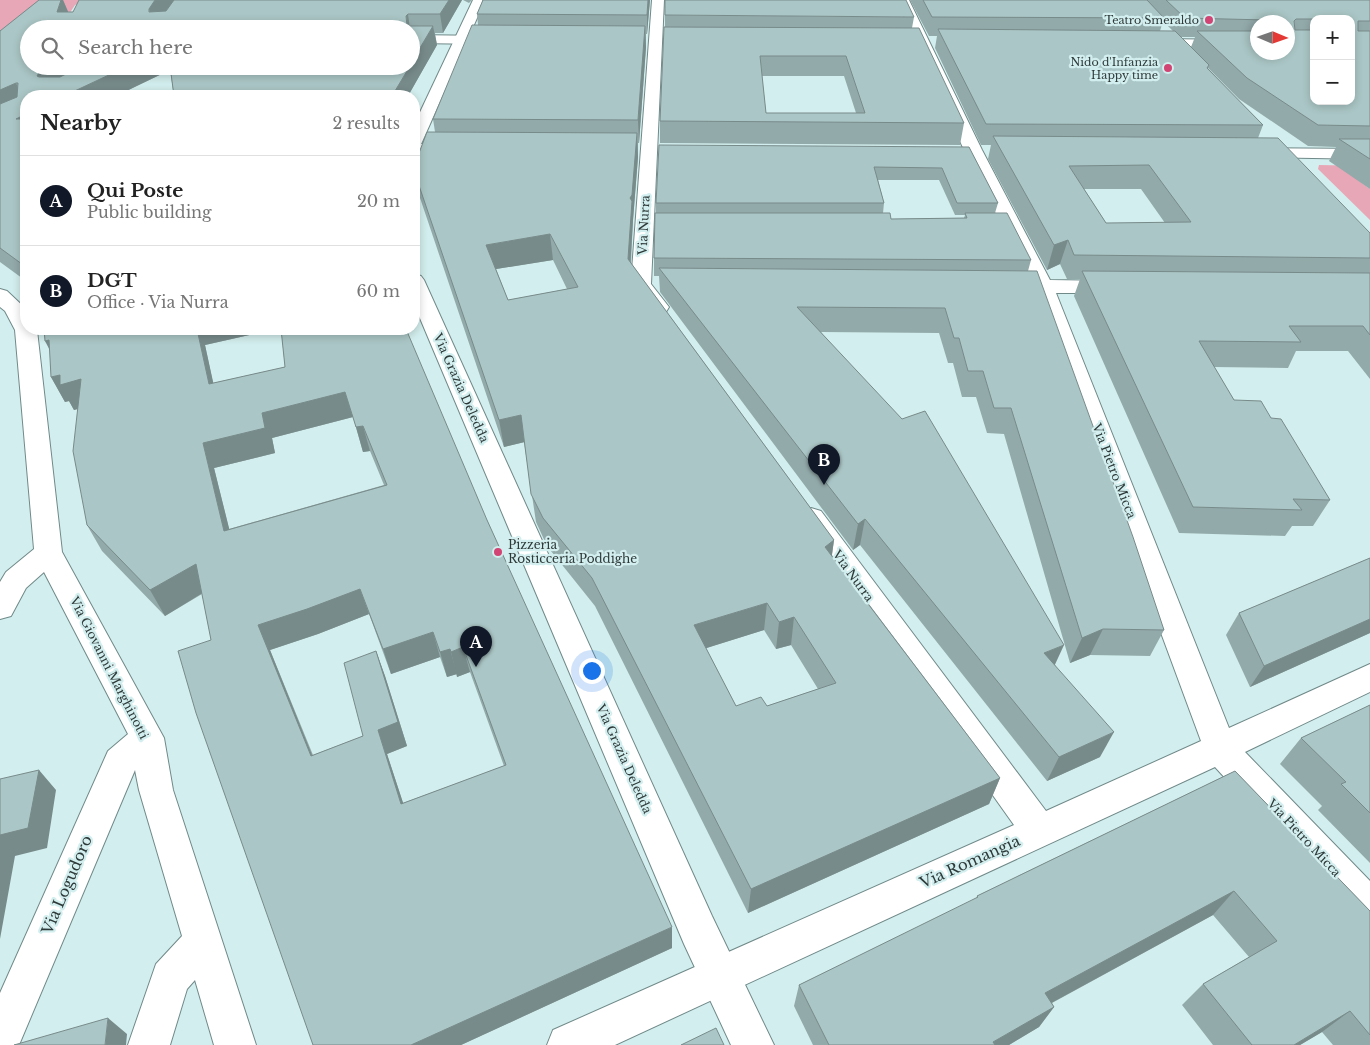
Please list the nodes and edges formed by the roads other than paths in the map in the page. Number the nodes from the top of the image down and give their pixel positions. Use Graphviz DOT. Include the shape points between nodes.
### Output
graph roads {
  1 [pos="479,0"];
  2 [pos="658,0"];
  3 [pos="903,0"];
  4 [pos="1159,29"];
  5 [pos="420,39"];
  6 [pos="461,40"];
  7 [pos="506,40"];
  8 [pos="1134,43"];
  9 [pos="1173,43"];
  10 [pos="1250,44"];
  11 [pos="1186,57"];
  12 [pos="420,129"];
  13 [pos="1267,140"];
  14 [pos="420,149"];
  15 [pos="471,149"];
  16 [pos="1241,153"];
  17 [pos="1281,153"];
  18 [pos="1370,154"];
  19 [pos="1299,173"];
  20 [pos="1004,286"];
  21 [pos="1043,286"];
  22 [pos="1132,287"];
  23 [pos="420,294"];
  24 [pos="5,306"];
  25 [pos="20,323"];
  26 [pos="670,324"];
  27 [pos="26,335"];
  28 [pos="799,501"];
  29 [pos="48,552"];
  30 [pos="0,608"];
  31 [pos="1370,677"];
  32 [pos="147,738"];
  33 [pos="1221,750"];
  34 [pos="1039,831"];
  35 [pos="1370,908"];
  36 [pos="204,941"];
  37 [pos="719,975"];
  38 [pos="0,1041"];
  39 [pos="149,1045"];
  40 [pos="235,1045"];
  41 [pos="568,1045"];
  42 [pos="753,1045"];
  1 -- 6 [label="street"];
  2 -- 26 [label="street, Via Nurra" via="645,149 653,223 651,284"];
  3 -- 21 [label="street, Via Pietro Micca" via="973,150 1000,223"];
  4 -- 9 [label="street"];
  5 -- 6 [label="street"];
  6 -- 7 [label="street"];
  6 -- 12 [label="street"];
  8 -- 9 [label="street"];
  9 -- 10 [label="street"];
  9 -- 11 [label="street"];
  13 -- 17 [label="street"];
  14 -- 15 [label="street"];
  16 -- 17 [label="street"];
  17 -- 18 [label="street"];
  17 -- 19 [label="street"];
  20 -- 21 [label="street"];
  21 -- 22 [label="street"];
  21 -- 33 [label="street, Via Pietro Micca"];
  23 -- 37 [label="street, Via Grazia Deledda"];
  24 -- 25 [label="street, Via Giovanni Marghinotti"];
  27 -- 29 [label="street, Via Giovanni Marghinotti"];
  28 -- 34 [label="street, Via Nurra"];
  29 -- 30 [label="street" via="16,580"];
  29 -- 32 [label="street, Via Giovanni Marghinotti"];
  31 -- 33 [label="street, Via Romangia"];
  32 -- 36 [label="street, Via Giovanni Marghinotti" via="156,790"];
  32 -- 38 [label="street, Via Logudoro" via="120,762"];
  33 -- 34 [label="street, Via Romangia"];
  33 -- 35 [label="street, Via Pietro Micca"];
  34 -- 37 [label="street, Via Romangia"];
  36 -- 39 [label="street" via="170,978"];
  36 -- 40 [label="street, Via Giovanni Marghinotti"];
  37 -- 41 [label="street, Via Romangia"];
  37 -- 42 [label="street, Via Grazia Deledda"];
}
